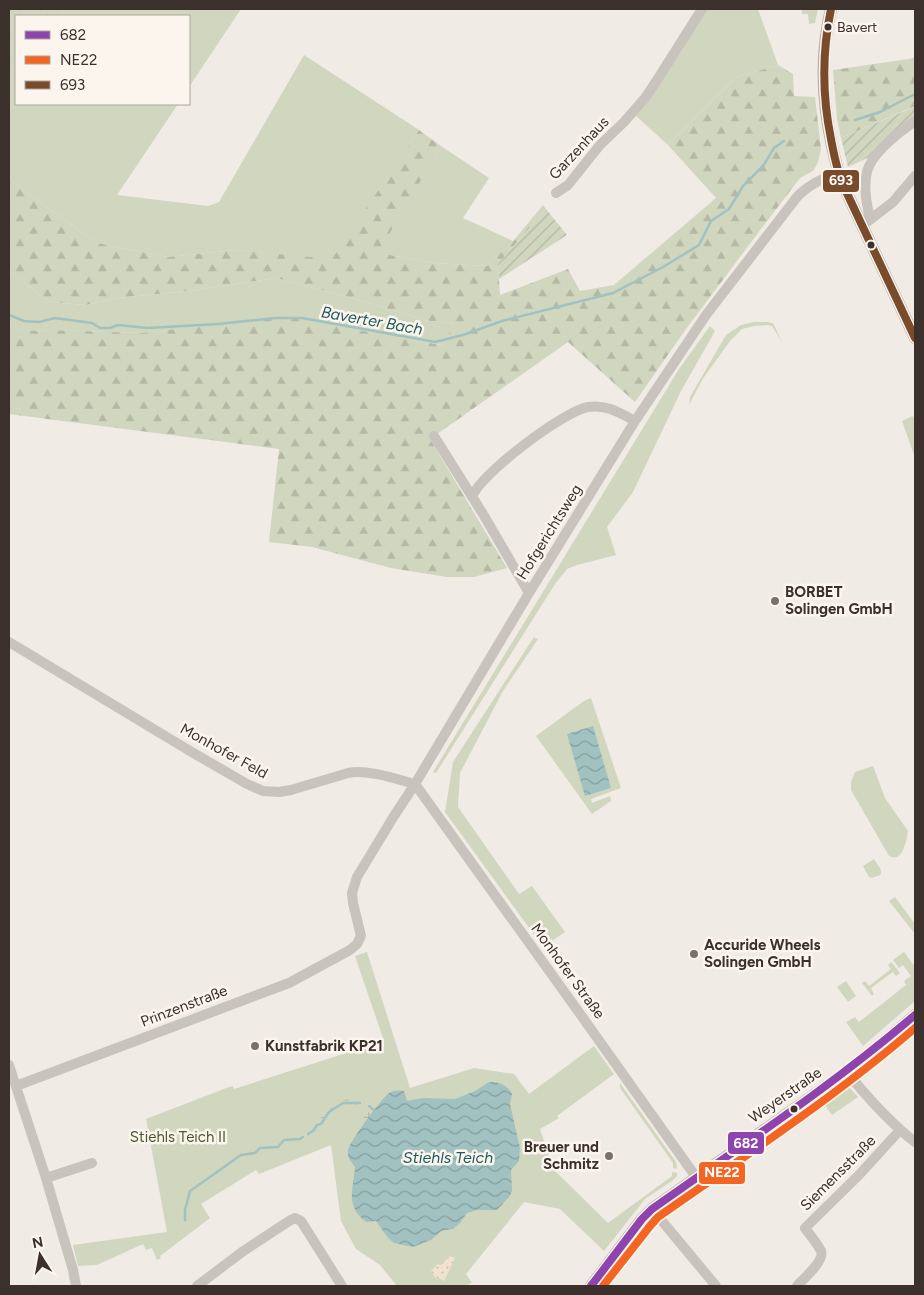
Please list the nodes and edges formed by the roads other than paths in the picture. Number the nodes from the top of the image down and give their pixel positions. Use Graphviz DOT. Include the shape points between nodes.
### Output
graph roads {
  1 [pos="702,9"];
  2 [pos="830,9"];
  3 [pos="915,122"];
  4 [pos="838,173"];
  5 [pos="915,176"];
  6 [pos="556,194"];
  7 [pos="866,223"];
  8 [pos="914,330"];
  9 [pos="635,421"];
  10 [pos="434,436"];
  11 [pos="472,497"];
  12 [pos="529,593"];
  13 [pos="9,642"];
  14 [pos="415,784"];
  15 [pos="357,944"];
  16 [pos="915,1015"];
  17 [pos="9,1066"];
  18 [pos="846,1071"];
  19 [pos="16,1086"];
  20 [pos="900,1130"];
  21 [pos="915,1142"];
  22 [pos="92,1163"];
  23 [pos="696,1177"];
  24 [pos="46,1178"];
  25 [pos="652,1209"];
  26 [pos="76,1286"];
  27 [pos="197,1286"];
  28 [pos="342,1286"];
  29 [pos="591,1286"];
  30 [pos="716,1286"];
  31 [pos="797,1286"];
  1 -- 6 [label="street, Garzenhaus" via="653,87 568,185"];
  2 -- 4 [label="main road" via="823,85"];
  3 -- 7 [label="street" via="892,139 869,167"];
  4 -- 7 [label="main road"];
  4 -- 9 [label="street, Hofgerichtsweg" via="813,184 797,197 706,315"];
  5 -- 7 [label="street" via="893,202"];
  7 -- 8 [label="main road"];
  9 -- 11 [label="street" via="605,407 582,408 549,426 517,451 477,487"];
  9 -- 12 [label="street, Hofgerichtsweg"];
  10 -- 11 [label="street"];
  11 -- 12 [label="street"];
  12 -- 14 [label="street, Hofgerichtsweg"];
  13 -- 14 [label="street, Monhofer Feld" via="263,791 291,790 356,772"];
  14 -- 15 [label="street, Hofgerichtsweg" via="354,883 353,903 361,936"];
  14 -- 23 [label="street, Monhofer Straße"];
  15 -- 19 [label="street, Prinzenstraße" via="290,983"];
  16 -- 18 [label="main road, Weyerstraße"];
  17 -- 19 [label="street"];
  18 -- 20 [label="street"];
  18 -- 23 [label="main road, Weyerstraße"];
  19 -- 24 [label="street"];
  20 -- 21 [label="street"];
  20 -- 31 [label="street, Siemensstraße" via="860,1175 805,1228 822,1256"];
  22 -- 24 [label="street"];
  23 -- 25 [label="main road, Weyerstraße"];
  24 -- 26 [label="street"];
  25 -- 29 [label="main road, Weyerstraße"];
  25 -- 30 [label="street"];
  27 -- 28 [label="street" via="295,1218 305,1227"];
}
